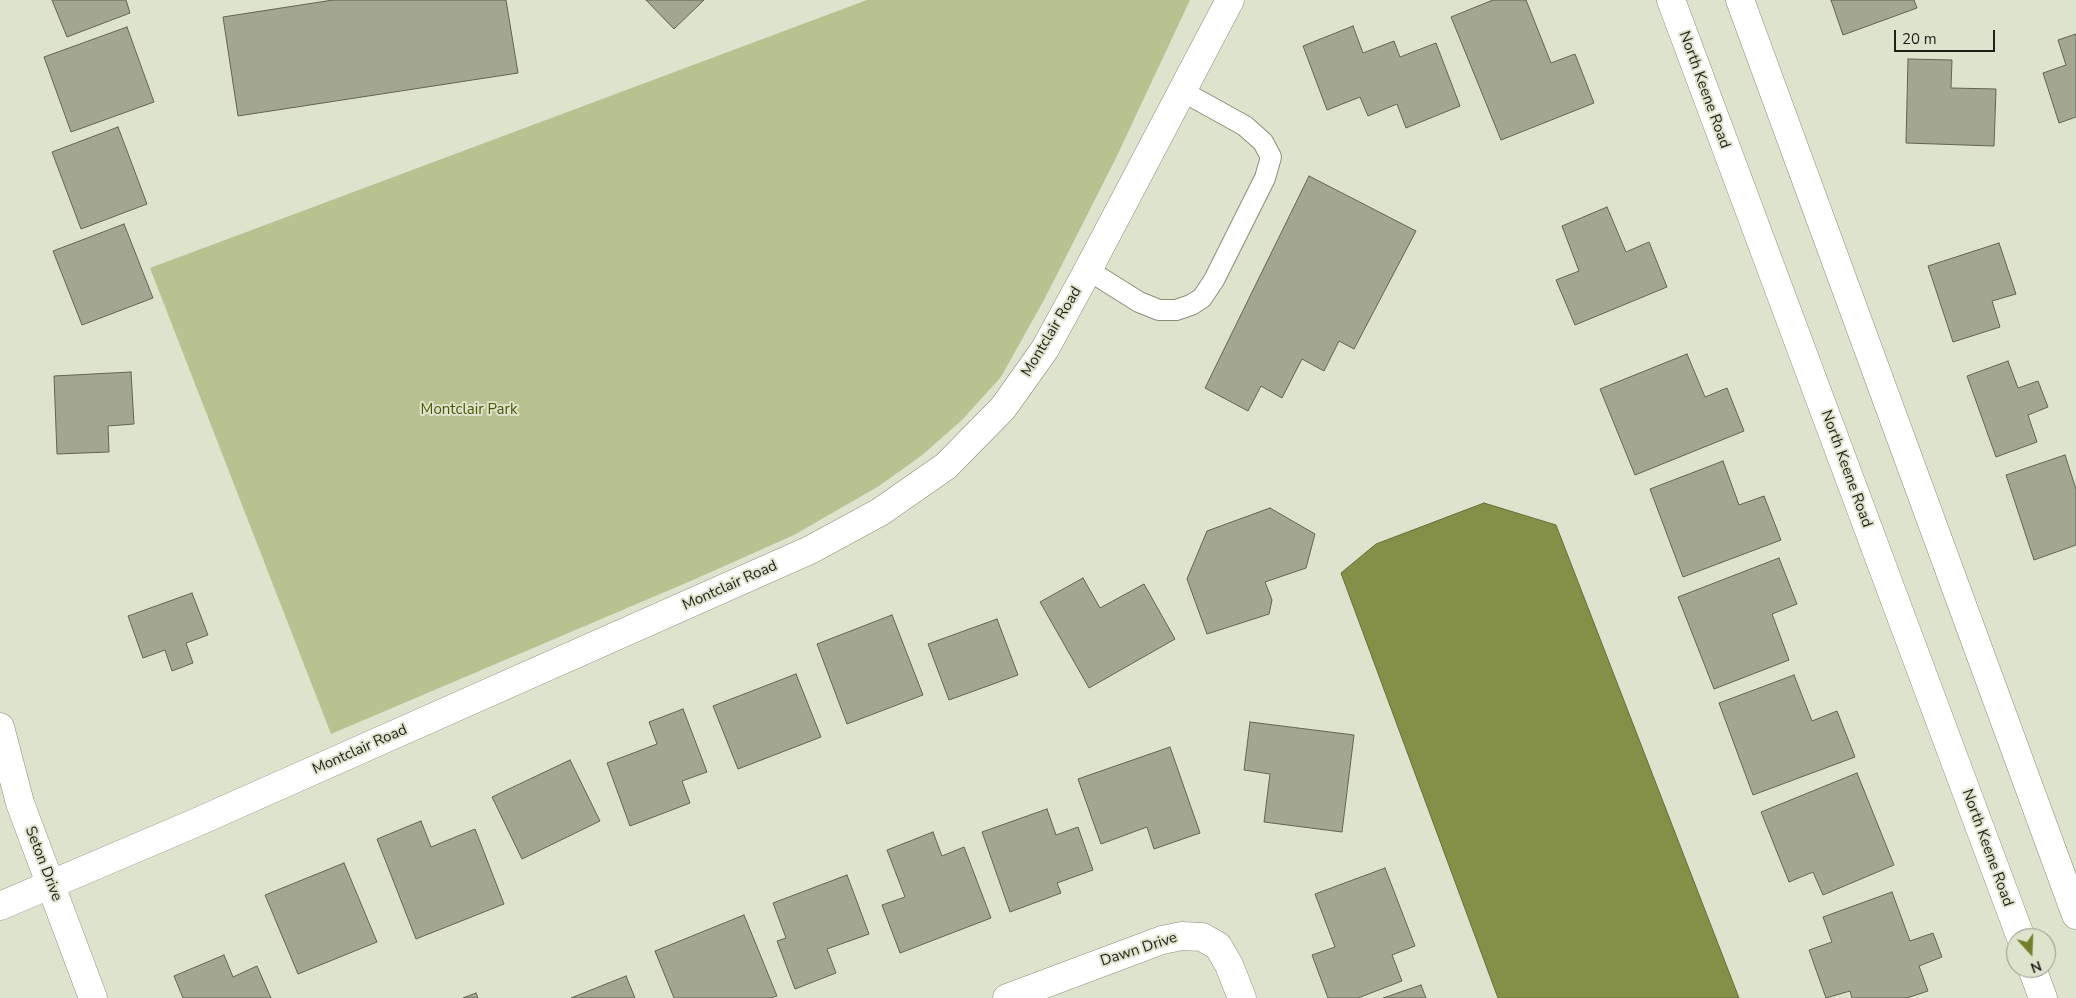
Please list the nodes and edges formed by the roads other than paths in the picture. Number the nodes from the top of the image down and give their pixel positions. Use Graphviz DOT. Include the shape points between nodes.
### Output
graph roads {
  1 [pos="1230,0"];
  2 [pos="1671,0"];
  3 [pos="1740,0"];
  4 [pos="1182,91"];
  5 [pos="1088,270"];
  6 [pos="0,727"];
  7 [pos="50,885"];
  8 [pos="0,906"];
  9 [pos="2076,915"];
  10 [pos="2017,928"];
  11 [pos="2036,978"];
  12 [pos="93,998"];
  13 [pos="1007,998"];
  14 [pos="1242,998"];
  15 [pos="2043,998"];
  1 -- 4 [label="street, Montclair Road"];
  2 -- 10 [label="street, North Keene Road"];
  3 -- 9 [label="street"];
  4 -- 5 [label="street, Montclair Road"];
  4 -- 5 [label="lane" via="1245,126 1263,142 1271,157 1265,178 1214,280 1202,298 1191,305 1176,310 1159,310 1139,302"];
  5 -- 7 [label="street, Montclair Road" via="1045,348 1003,408 946,466 880,512 810,550"];
  6 -- 7 [label="street, Seton Drive" via="20,803"];
  7 -- 8 [label="street, Montclair Road"];
  7 -- 12 [label="street, Seton Drive"];
  11 -- 15 [label="street"];
  13 -- 14 [label="street, Dawn Drive" via="1162,940 1182,936 1202,937 1218,946"];
}
